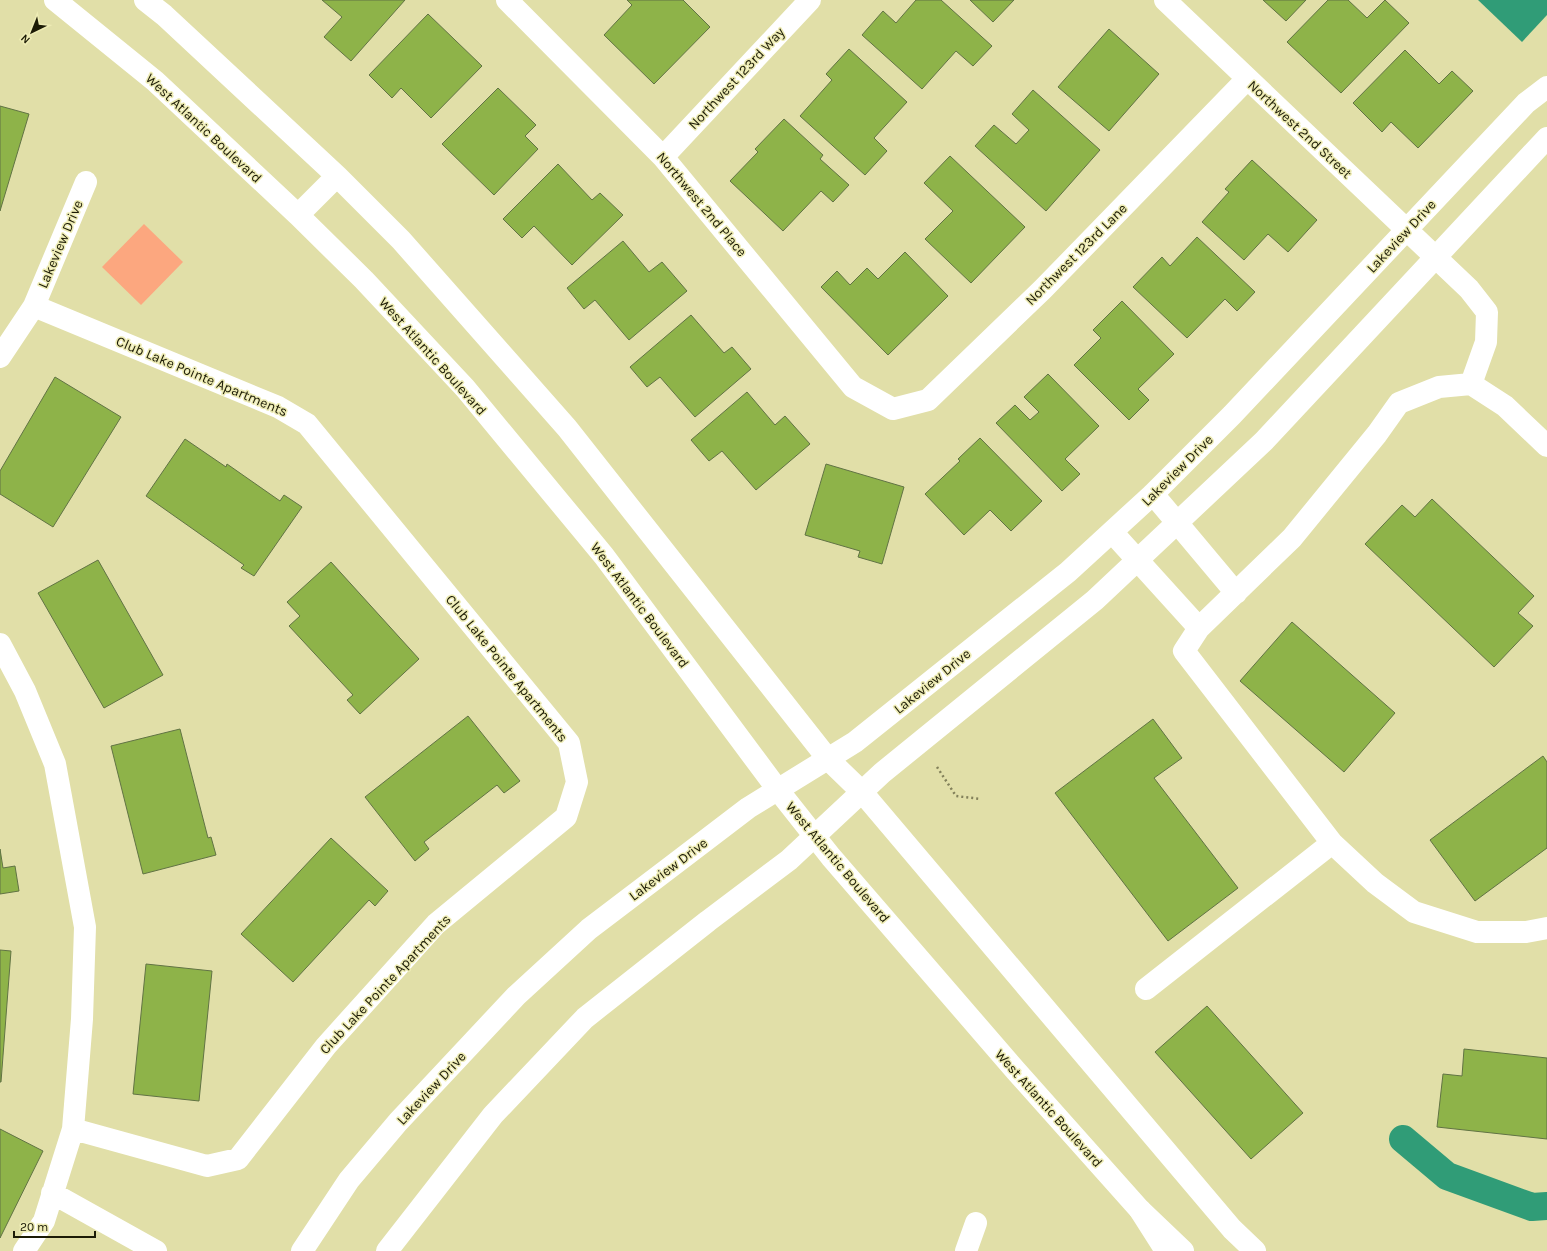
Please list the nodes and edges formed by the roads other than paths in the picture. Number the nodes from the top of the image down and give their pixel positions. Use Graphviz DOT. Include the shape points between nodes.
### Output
graph roads {
  1 [pos="54,0"];
  2 [pos="145,0"];
  3 [pos="507,0"];
  4 [pos="810,0"];
  5 [pos="1165,0"];
  6 [pos="1247,79"];
  7 [pos="1547,87"];
  8 [pos="1547,138"];
  9 [pos="663,157"];
  10 [pos="337,176"];
  11 [pos="86,182"];
  12 [pos="298,215"];
  13 [pos="1408,229"];
  14 [pos="1435,258"];
  15 [pos="34,306"];
  16 [pos="0,357"];
  17 [pos="1471,384"];
  18 [pos="893,409"];
  19 [pos="1547,446"];
  20 [pos="1153,494"];
  21 [pos="1178,523"];
  22 [pos="1112,532"];
  23 [pos="1137,561"];
  24 [pos="1236,593"];
  25 [pos="1199,628"];
  26 [pos="0,644"];
  27 [pos="828,759"];
  28 [pos="778,790"];
  29 [pos="862,792"];
  30 [pos="815,836"];
  31 [pos="1332,843"];
  32 [pos="1547,928"];
  33 [pos="1146,989"];
  34 [pos="73,1129"];
  35 [pos="52,1193"];
  36 [pos="1140,1210"];
  37 [pos="976,1222"];
  38 [pos="31,1249"];
  39 [pos="147,1249"];
  40 [pos="302,1251"];
  41 [pos="387,1251"];
  42 [pos="966,1251"];
  43 [pos="1166,1251"];
  44 [pos="1183,1251"];
  45 [pos="1255,1251"];
  1 -- 12 [label="main road, West Atlantic Boulevard" via="155,81"];
  2 -- 10 [label="main road"];
  3 -- 9 [label="main road, Northwest 2nd Place"];
  4 -- 9 [label="main road, Northwest 123rd Way"];
  5 -- 6 [label="main road, Northwest 2nd Street"];
  6 -- 13 [label="main road, Northwest 2nd Street"];
  6 -- 18 [label="main road, Northwest 123rd Lane" via="1043,289 928,400"];
  7 -- 13 [label="main road, Lakeview Drive" via="1526,103"];
  8 -- 14 [label="main road"];
  9 -- 18 [label="main road, Northwest 2nd Place" via="853,387"];
  10 -- 12 [label="main road"];
  10 -- 27 [label="main road" via="401,240 567,428"];
  11 -- 15 [label="main road, Lakeview Drive"];
  12 -- 28 [label="main road, West Atlantic Boulevard" via="364,280 465,388 604,556"];
  13 -- 14 [label="main road, Northwest 2nd Street"];
  13 -- 20 [label="main road, Lakeview Drive" via="1232,415"];
  14 -- 17 [label="main road, Northwest 2nd Street" via="1469,289 1487,312 1486,342"];
  14 -- 21 [label="main road" via="1264,441"];
  15 -- 16 [label="main road"];
  15 -- 34 [label="main road, Club Lake Pointe Apartments" via="278,407 307,424 569,742 577,782 566,817 436,924 326,1046 238,1159 207,1166"];
  17 -- 19 [label="main road" via="1505,406"];
  17 -- 24 [label="main road" via="1439,387 1399,403 1292,538"];
  20 -- 21 [label="main road"];
  20 -- 22 [label="main road, Lakeview Drive"];
  21 -- 23 [label="main road"];
  21 -- 24 [label="main road"];
  22 -- 23 [label="main road"];
  22 -- 27 [label="main road, Lakeview Drive" via="1068,572 861,737"];
  23 -- 25 [label="main road"];
  23 -- 29 [label="main road" via="1095,600"];
  24 -- 25 [label="main road"];
  25 -- 31 [label="main road" via="1184,651"];
  26 -- 34 [label="main road" via="25,691 56,764 85,927 82,1019"];
  27 -- 28 [label="main road, Lakeview Drive"];
  27 -- 29 [label="main road"];
  28 -- 30 [label="main road, West Atlantic Boulevard"];
  28 -- 40 [label="main road, Lakeview Drive" via="742,813 589,929 516,996 398,1122 349,1180"];
  29 -- 30 [label="main road"];
  29 -- 45 [label="main road" via="1232,1229"];
  30 -- 36 [label="main road, West Atlantic Boulevard" via="1011,1065"];
  30 -- 41 [label="main road" via="789,860 586,1018 494,1115"];
  31 -- 32 [label="main road" via="1375,883 1414,912 1477,932 1526,932"];
  31 -- 33 [label="main road"];
  34 -- 35 [label="main road"];
  35 -- 38 [label="main road"];
  35 -- 39 [label="main road"];
  36 -- 43 [label="main road"];
  36 -- 44 [label="main road, West Atlantic Boulevard"];
  37 -- 42 [label="main road"];
}
